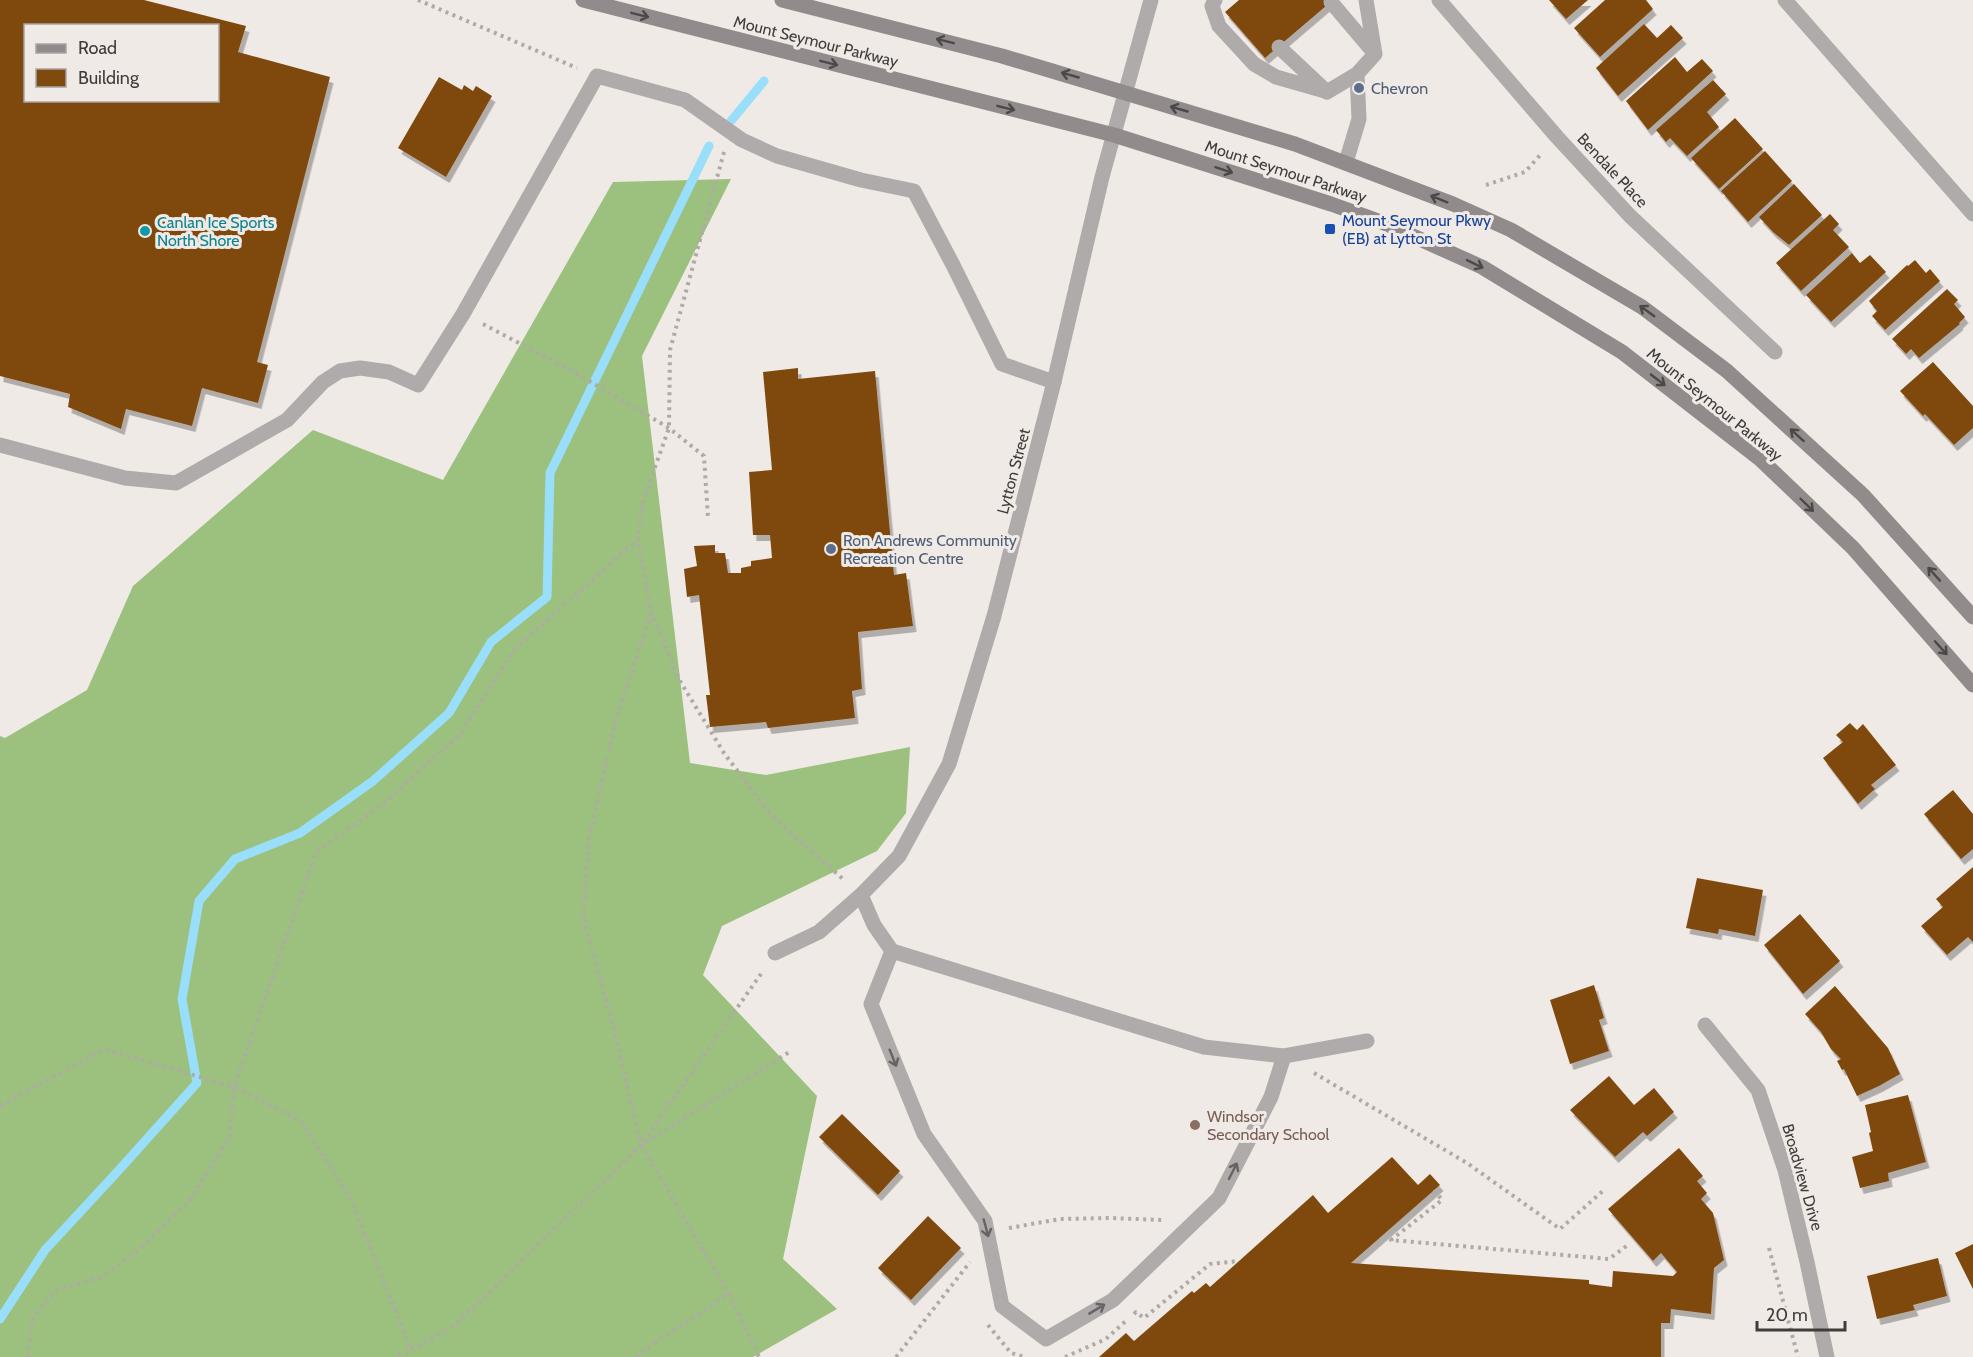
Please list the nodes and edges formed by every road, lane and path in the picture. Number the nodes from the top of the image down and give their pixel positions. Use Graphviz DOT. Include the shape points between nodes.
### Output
graph roads {
  1 [pos="418,0"];
  2 [pos="583,0"];
  3 [pos="782,0"];
  4 [pos="1151,0"];
  5 [pos="1215,0"];
  6 [pos="1366,0"];
  7 [pos="1439,0"];
  8 [pos="1785,0"];
  9 [pos="1331,2"];
  10 [pos="1279,46"];
  11 [pos="1375,54"];
  12 [pos="1357,74"];
  13 [pos="597,76"];
  14 [pos="1126,92"];
  15 [pos="1327,92"];
  16 [pos="730,131"];
  17 [pos="1114,135"];
  18 [pos="1557,137"];
  19 [pos="1346,162"];
  20 [pos="1486,185"];
  21 [pos="1973,214"];
  22 [pos="464,314"];
  23 [pos="1775,352"];
  24 [pos="1054,382"];
  25 [pos="669,428"];
  26 [pos="0,445"];
  27 [pos="708,518"];
  28 [pos="638,539"];
  29 [pos="651,612"];
  30 [pos="1973,617"];
  31 [pos="1973,685"];
  32 [pos="861,896"];
  33 [pos="892,951"];
  34 [pos="775,953"];
  35 [pos="1705,1025"];
  36 [pos="1367,1041"];
  37 [pos="791,1051"];
  38 [pos="1284,1056"];
  39 [pos="234,1087"];
  40 [pos="0,1106"];
  41 [pos="641,1145"];
  42 [pos="1434,1190"];
  43 [pos="1604,1190"];
  44 [pos="1166,1221"];
  45 [pos="988,1235"];
  46 [pos="1628,1245"];
  47 [pos="1769,1248"];
  48 [pos="1238,1261"];
  49 [pos="728,1292"];
  50 [pos="411,1350"];
  51 [pos="28,1357"];
  52 [pos="398,1357"];
  53 [pos="636,1357"];
  54 [pos="759,1357"];
  55 [pos="896,1357"];
  56 [pos="1065,1357"];
  57 [pos="1798,1357"];
  58 [pos="1827,1357"];
  1 -- 13 [label="path"];
  2 -- 17 [label="main road, Mount Seymour Parkway, one-way"];
  14 -- 3 [label="main road, Mount Seymour Parkway, one-way"];
  4 -- 14 [label="street, Lytton Street"];
  5 -- 15 [label="street" via="1212,6 1219,26 1254,64 1276,78"];
  6 -- 11 [label="street"];
  7 -- 18 [label="street, Bendale Place"];
  8 -- 21 [label="street"];
  9 -- 11 [label="street"];
  10 -- 15 [label="street"];
  11 -- 12 [label="street"];
  12 -- 15 [label="street"];
  12 -- 19 [label="street" via="1359,119"];
  13 -- 16 [label="street" via="685,100"];
  13 -- 22 [label="street"];
  14 -- 17 [label="street, Lytton Street"];
  19 -- 14 [label="main road, Mount Seymour Parkway, one-way"];
  16 -- 24 [label="street" via="777,156 914,191 1002,364"];
  16 -- 25 [label="path" via="670,350"];
  17 -- 24 [label="street, Lytton Street"];
  17 -- 31 [label="main road, Mount Seymour Parkway, one-way" via="1384,223 1482,267 1622,352 1760,459 1853,548"];
  18 -- 20 [label="path" via="1525,172"];
  18 -- 23 [label="street, Bendale Place" via="1630,216"];
  30 -- 19 [label="main road, Mount Seymour Parkway, one-way" via="1863,495 1727,371 1642,307 1511,230"];
  22 -- 25 [label="path"];
  22 -- 26 [label="street" via="418,385 389,372 360,368 340,371 323,382 287,420 176,483 125,478"];
  24 -- 32 [label="street, Lytton Street" via="994,616 949,764 899,856"];
  25 -- 27 [label="path" via="704,456"];
  25 -- 28 [label="path" via="643,501"];
  28 -- 29 [label="path"];
  28 -- 39 [label="path" via="515,649 460,734 384,803 316,852"];
  29 -- 32 [label="path" via="680,681 724,753 770,814"];
  29 -- 41 [label="path" via="616,719 589,838 583,917"];
  32 -- 33 [label="street"];
  32 -- 34 [label="street, Lytton Street" via="819,932"];
  33 -- 38 [label="street" via="1204,1047"];
  33 -- 45 [label="street, one-way" via="871,1004 924,1134 985,1221"];
  34 -- 41 [label="path"];
  35 -- 58 [label="street, Broadview Drive" via="1758,1090 1785,1170"];
  36 -- 38 [label="street"];
  37 -- 41 [label="path"];
  38 -- 43 [label="path" via="1467,1163 1560,1229"];
  45 -- 38 [label="street, one-way" via="1002,1306 1046,1340 1113,1300 1219,1198 1271,1097"];
  39 -- 40 [label="path" via="104,1049"];
  39 -- 50 [label="path" via="301,1121 351,1199"];
  39 -- 51 [label="path" via="230,1137 190,1200 143,1246 100,1278 58,1289 33,1317"];
  41 -- 49 [label="path"];
  41 -- 50 [label="path" via="454,1326"];
  42 -- 46 [label="path" via="1442,1200 1391,1240 1609,1260"];
  44 -- 45 [label="path" via="1060,1219"];
  45 -- 55 [label="path"];
  47 -- 57 [label="path"];
  48 -- 56 [label="path" via="1210,1263 1144,1318 1136,1312 1106,1339"];
  49 -- 53 [label="path"];
  49 -- 54 [label="path"];
  50 -- 52 [label="path"];
}
